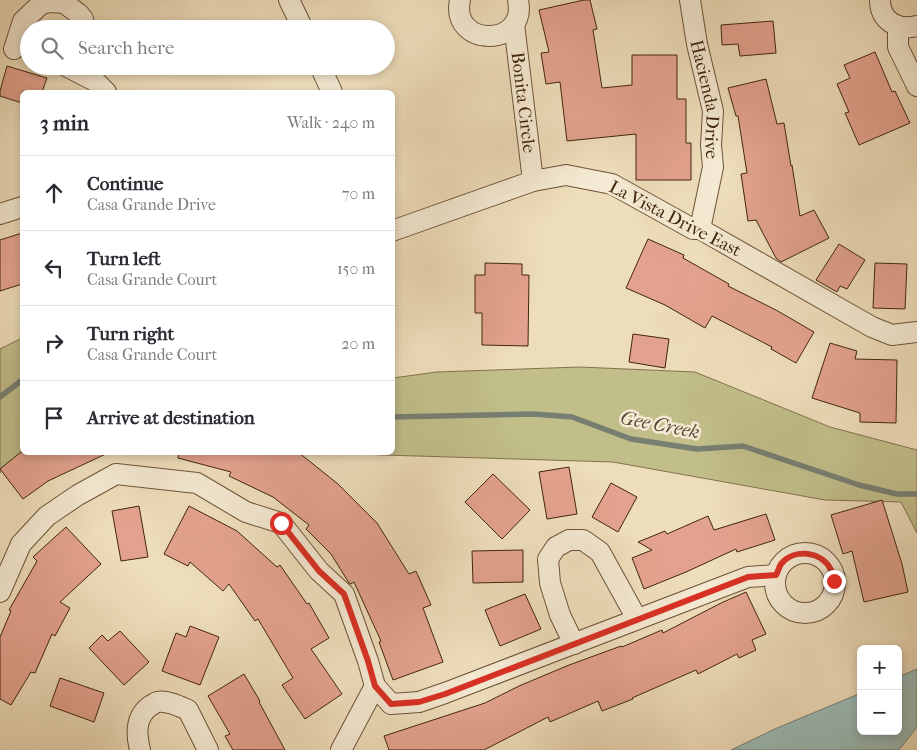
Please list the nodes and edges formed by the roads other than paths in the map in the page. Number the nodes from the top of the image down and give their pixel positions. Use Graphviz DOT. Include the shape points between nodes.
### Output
graph roads {
  1 [pos="289,0"];
  2 [pos="460,0"];
  3 [pos="518,0"];
  4 [pos="690,0"];
  5 [pos="880,0"];
  6 [pos="24,20"];
  7 [pos="83,20"];
  8 [pos="298,20"];
  9 [pos="514,24"];
  10 [pos="908,26"];
  11 [pos="20,31"];
  12 [pos="14,50"];
  13 [pos="85,75"];
  14 [pos="324,75"];
  15 [pos="917,86"];
  16 [pos="104,90"];
  17 [pos="331,90"];
  18 [pos="533,181"];
  19 [pos="20,208"];
  20 [pos="0,214"];
  21 [pos="395,228"];
  22 [pos="700,229"];
  23 [pos="917,332"];
  24 [pos="776,575"];
  25 [pos="0,592"];
  26 [pos="637,620"];
  27 [pos="574,644"];
  28 [pos="375,686"];
  29 [pos="140,750"];
  30 [pos="208,750"];
  31 [pos="341,750"];
  1 -- 8 [label="street"];
  2 -- 9 [label="street, Bonita Circle" via="459,12 463,22 478,35 498,36"];
  3 -- 9 [label="street, Bonita Circle"];
  4 -- 22 [label="street, Hacienda Drive" via="713,111 713,167"];
  5 -- 10 [label="street" via="882,13 889,21"];
  6 -- 7 [label="street" via="41,4 51,2 64,4"];
  9 -- 18 [label="street, Bonita Circle"];
  10 -- 15 [label="street" via="898,47"];
  11 -- 12 [label="street"];
  13 -- 16 [label="street"];
  14 -- 17 [label="street"];
  18 -- 21 [label="street, La Vista Drive East"];
  18 -- 22 [label="street, La Vista Drive East" via="566,175 612,184 693,229"];
  19 -- 20 [label="street"];
  22 -- 23 [label="street, La Vista Drive East" via="872,327 892,335"];
  24 -- 26 [label="street" via="748,577"];
  25 -- 28 [label="street" via="21,544 47,516 116,474 198,483 246,512 281,523 319,571 344,594"];
  26 -- 27 [label="street"];
  26 -- 27 [label="street" via="600,552 583,540 569,540 556,547 548,560 550,583"];
  27 -- 28 [label="street" via="419,702 391,704"];
  28 -- 31 [label="street"];
  29 -- 30 [label="street" via="138,723 146,709 156,702 172,703 188,710"];
}
